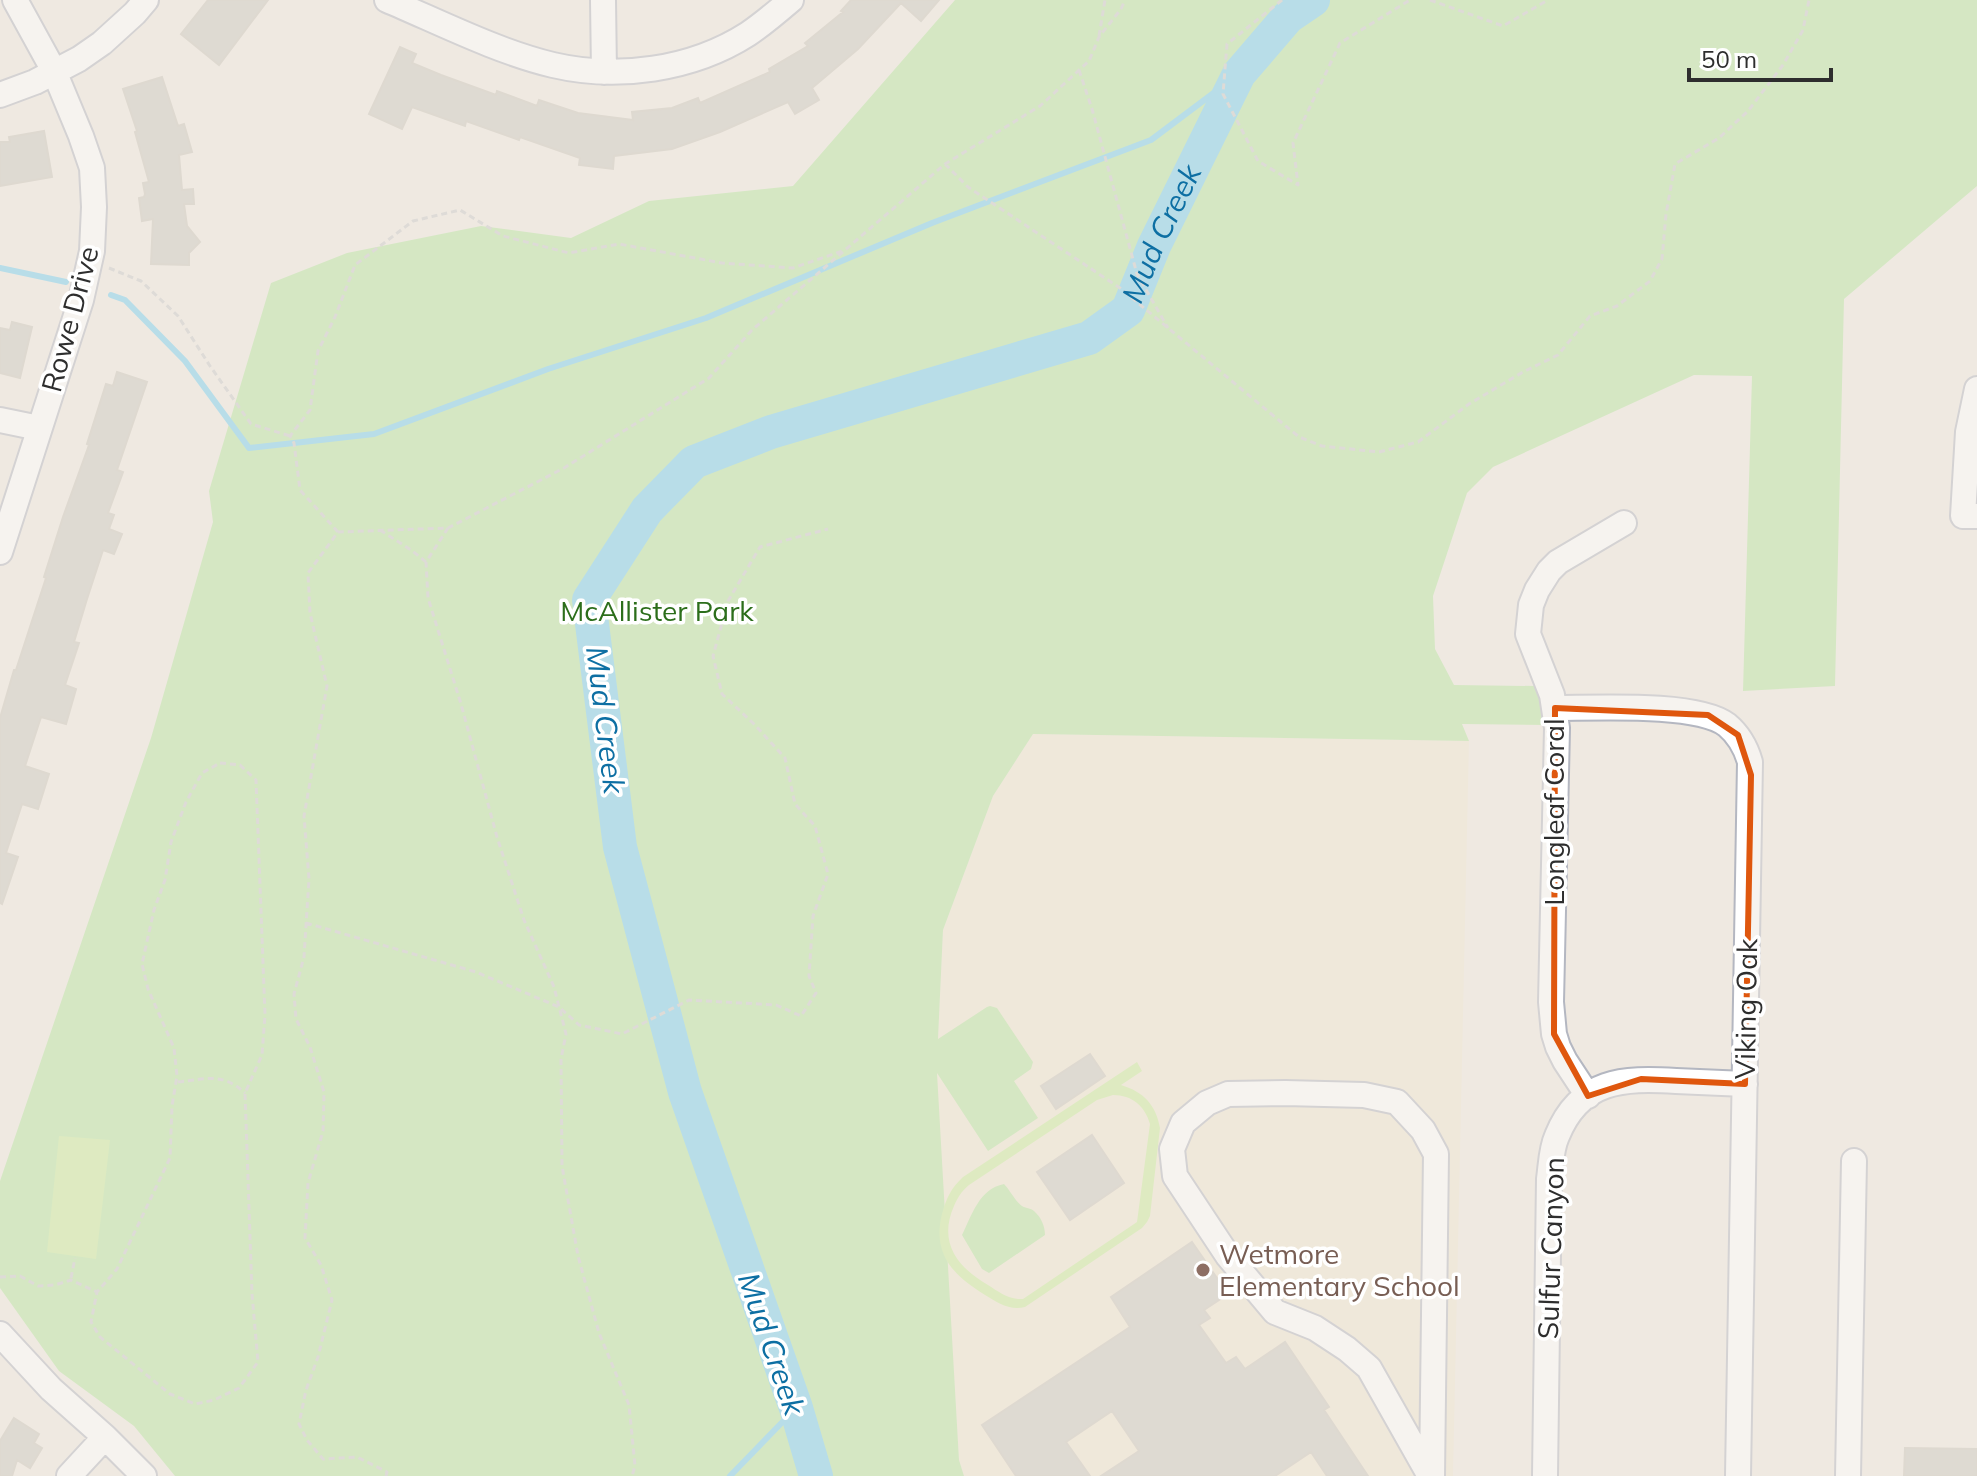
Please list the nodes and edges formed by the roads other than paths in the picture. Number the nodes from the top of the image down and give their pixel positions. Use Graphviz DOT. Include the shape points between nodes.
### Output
graph roads {
  1 [pos="15,0"];
  2 [pos="146,0"];
  3 [pos="387,0"];
  4 [pos="603,0"];
  5 [pos="791,0"];
  6 [pos="54,71"];
  7 [pos="604,72"];
  8 [pos="0,95"];
  9 [pos="1977,389"];
  10 [pos="0,420"];
  11 [pos="39,428"];
  12 [pos="1970,516"];
  13 [pos="1624,523"];
  14 [pos="0,552"];
  15 [pos="1555,708"];
  16 [pos="1745,1084"];
  17 [pos="1588,1096"];
  18 [pos="1854,1161"];
  19 [pos="0,1334"];
  20 [pos="105,1437"];
  21 [pos="69,1476"];
  22 [pos="144,1476"];
  23 [pos="1431,1476"];
  24 [pos="1545,1476"];
  25 [pos="1738,1476"];
  26 [pos="1848,1476"];
  1 -- 6 [label="street, Rowe Drive"];
  2 -- 6 [label="street" via="102,43"];
  3 -- 7 [label="street" via="527,58"];
  4 -- 7 [label="street"];
  5 -- 7 [label="street" via="744,37 699,58"];
  6 -- 8 [label="street"];
  6 -- 11 [label="street, Rowe Drive" via="92,168 94,207 81,300"];
  9 -- 12 [label="street" via="1968,432"];
  10 -- 11 [label="street"];
  11 -- 14 [label="street, Rowe Drive"];
  13 -- 15 [label="street, Longleaf Coral" via="1558,562 1531,605 1528,634"];
  15 -- 16 [label="street, Viking Oak" via="1708,715 1738,735 1747,751 1751,775"];
  15 -- 17 [label="street, Longleaf Coral" via="1554,1034"];
  16 -- 17 [label="street, Sulfur Canyon" via="1641,1079 1618,1081"];
  16 -- 25 [label="street, Viking Oak"];
  17 -- 24 [label="street, Sulfur Canyon" via="1570,1111 1556,1138 1549,1179"];
  18 -- 26 [label="street"];
  19 -- 20 [label="street"];
  20 -- 21 [label="street"];
  20 -- 22 [label="street"];
  23 -- 23 [label="street" via="1436,1154 1423,1130 1397,1102 1364,1095 1228,1094 1207,1103 1183,1123 1172,1149 1175,1176 1228,1256 1275,1312 1315,1328 1369,1368"];
}
